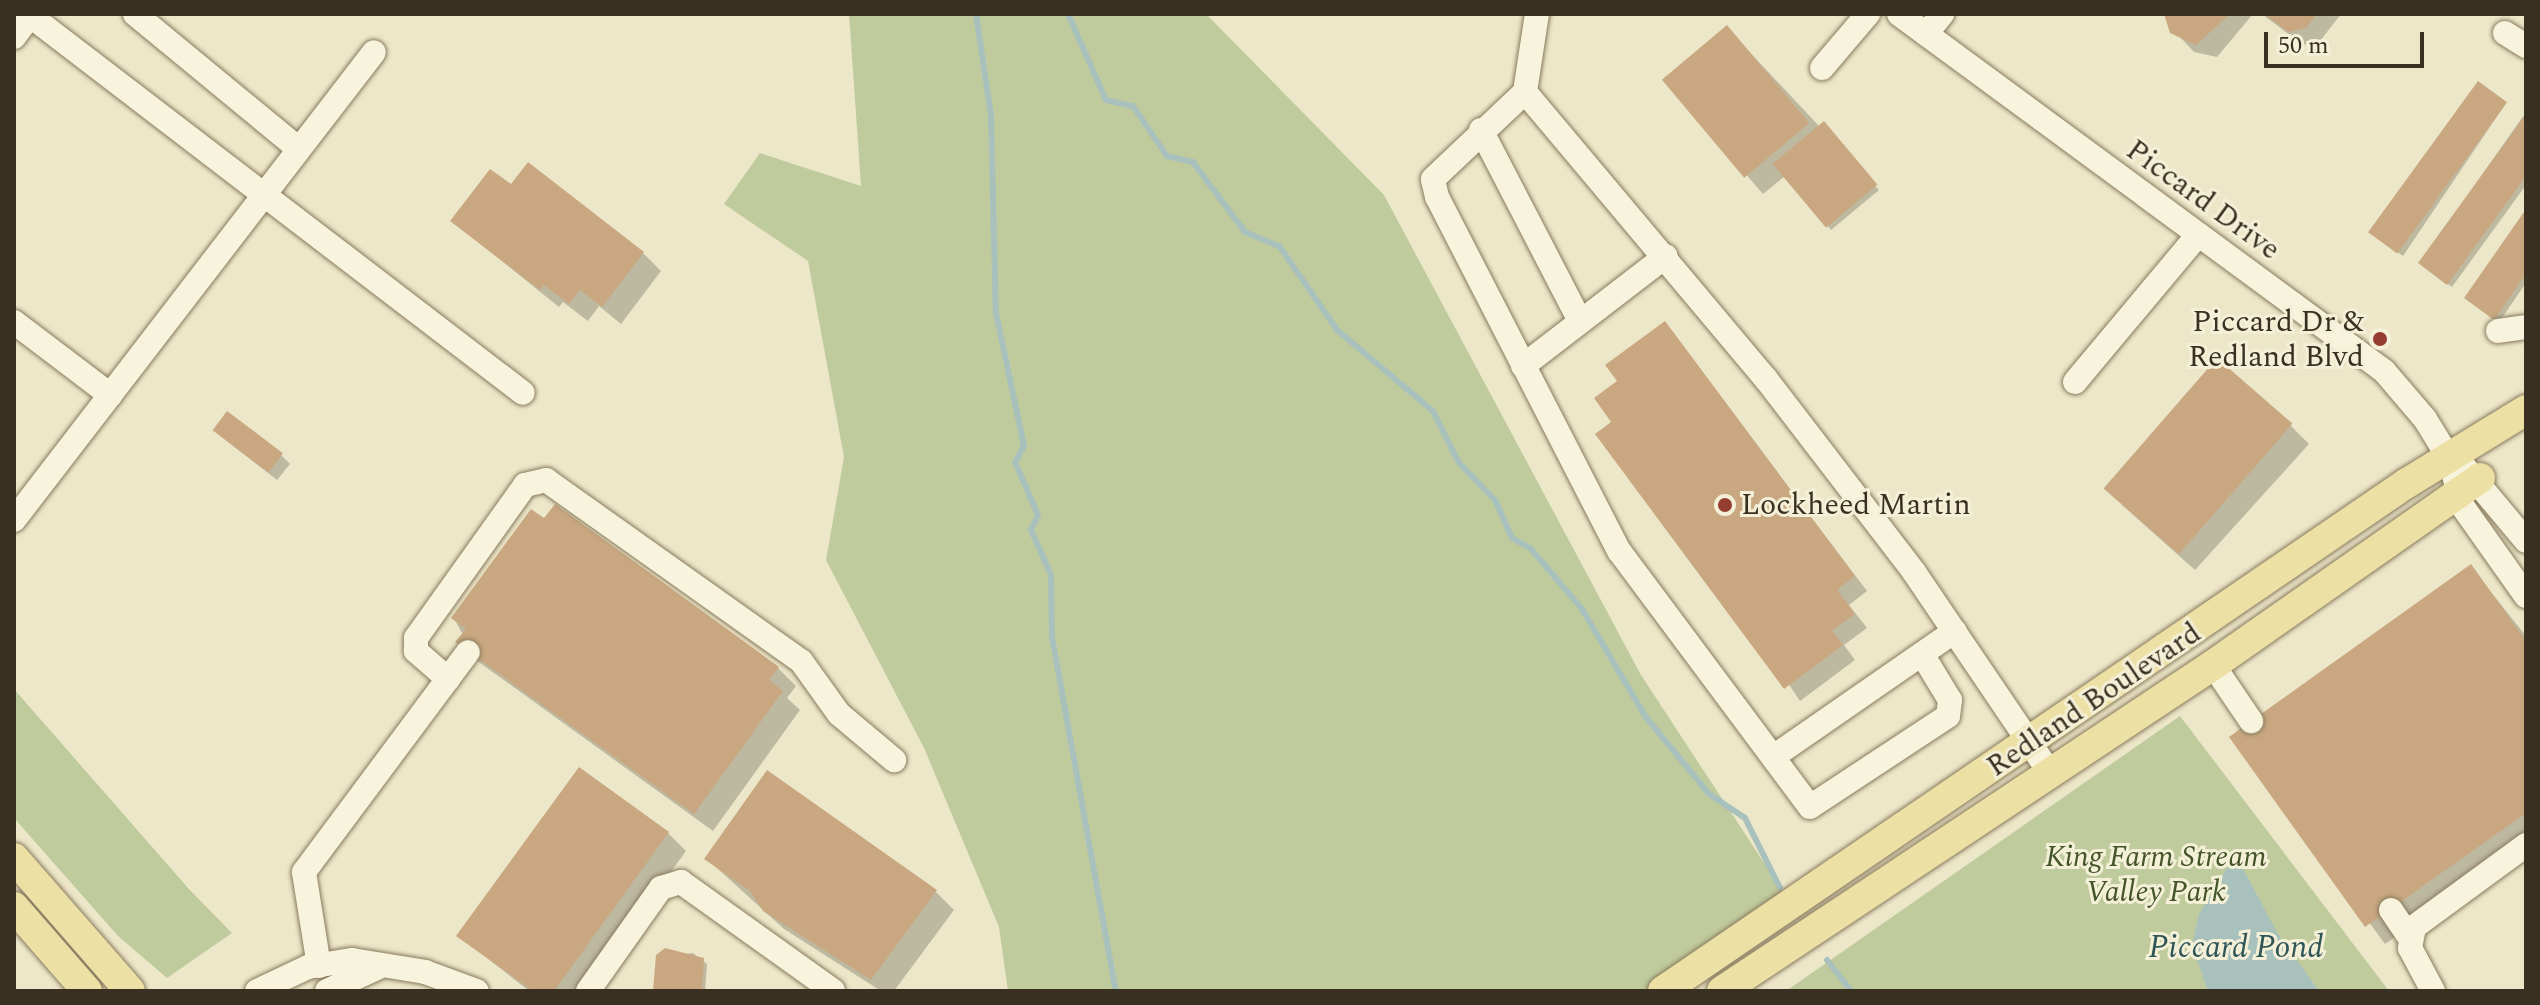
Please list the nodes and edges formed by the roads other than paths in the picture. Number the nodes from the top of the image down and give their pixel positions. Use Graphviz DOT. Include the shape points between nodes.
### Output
graph roads {
  1 [pos="135,14"];
  2 [pos="1537,14"];
  3 [pos="1868,14"];
  4 [pos="1899,14"];
  5 [pos="1942,14"];
  6 [pos="29,15"];
  7 [pos="2505,33"];
  8 [pos="1926,34"];
  9 [pos="14,37"];
  10 [pos="2526,46"];
  11 [pos="374,52"];
  12 [pos="1822,68"];
  13 [pos="1525,92"];
  14 [pos="1481,130"];
  15 [pos="299,149"];
  16 [pos="263,196"];
  17 [pos="2197,236"];
  18 [pos="1666,256"];
  19 [pos="1580,321"];
  20 [pos="14,322"];
  21 [pos="2526,327"];
  22 [pos="2498,331"];
  23 [pos="1523,366"];
  24 [pos="2075,382"];
  25 [pos="523,393"];
  26 [pos="110,395"];
  27 [pos="2526,410"];
  28 [pos="2449,458"];
  29 [pos="2468,487"];
  30 [pos="14,520"];
  31 [pos="2526,541"];
  32 [pos="2526,596"];
  33 [pos="1955,631"];
  34 [pos="468,652"];
  35 [pos="1922,654"];
  36 [pos="2213,665"];
  37 [pos="448,679"];
  38 [pos="2251,721"];
  39 [pos="2030,743"];
  40 [pos="1773,757"];
  41 [pos="894,760"];
  42 [pos="2050,773"];
  43 [pos="2526,845"];
  44 [pos="14,858"];
  45 [pos="14,907"];
  46 [pos="2391,910"];
  47 [pos="2409,937"];
  48 [pos="319,966"];
  49 [pos="379,967"];
  50 [pos="87,991"];
  51 [pos="130,991"];
  52 [pos="257,991"];
  53 [pos="327,991"];
  54 [pos="477,991"];
  55 [pos="588,991"];
  56 [pos="833,991"];
  57 [pos="1663,991"];
  58 [pos="1722,991"];
  59 [pos="2433,991"];
  1 -- 15 [label="street"];
  2 -- 13 [label="street"];
  3 -- 12 [label="street"];
  4 -- 8 [label="street, Piccard Drive"];
  5 -- 8 [label="street"];
  6 -- 9 [label="street"];
  6 -- 16 [label="street"];
  7 -- 10 [label="street"];
  8 -- 17 [label="street, Piccard Drive"];
  11 -- 15 [label="street"];
  13 -- 14 [label="street"];
  13 -- 18 [label="street"];
  14 -- 19 [label="street"];
  14 -- 23 [label="street" via="1433,179"];
  15 -- 16 [label="street"];
  16 -- 25 [label="street"];
  16 -- 26 [label="street"];
  17 -- 24 [label="street"];
  17 -- 28 [label="street, Piccard Drive" via="2384,371"];
  18 -- 19 [label="street"];
  18 -- 33 [label="street"];
  19 -- 23 [label="street"];
  20 -- 26 [label="street"];
  21 -- 22 [label="street"];
  23 -- 40 [label="street" via="1619,551"];
  26 -- 30 [label="street"];
  27 -- 28 [label="main road, Redland Boulevard"];
  28 -- 29 [label="street, Piccard Drive"];
  28 -- 39 [label="main road, Redland Boulevard"];
  29 -- 31 [label="street, Piccard Drive"];
  29 -- 32 [label="street, Piccard Drive"];
  29 -- 36 [label="main road, Redland Boulevard"];
  33 -- 35 [label="street"];
  33 -- 39 [label="street"];
  34 -- 37 [label="street"];
  35 -- 40 [label="street"];
  35 -- 40 [label="street" via="1950,700 1948,716 1810,807"];
  36 -- 38 [label="street"];
  36 -- 42 [label="main road, Redland Boulevard"];
  37 -- 41 [label="street" via="416,651 416,638 514,516 531,481 554,483 801,661 839,714"];
  37 -- 48 [label="street" via="304,872"];
  39 -- 42 [label="street"];
  39 -- 57 [label="main road, Redland Boulevard"];
  42 -- 58 [label="main road, Redland Boulevard"];
  43 -- 47 [label="street"];
  44 -- 51 [label="main road"];
  45 -- 50 [label="main road"];
  46 -- 47 [label="street"];
  47 -- 59 [label="street" via="2416,967"];
  48 -- 49 [label="street" via="352,960"];
  48 -- 52 [label="street"];
  49 -- 53 [label="street"];
  49 -- 54 [label="street" via="425,972"];
  55 -- 56 [label="street" via="661,888 681,882"];
}
